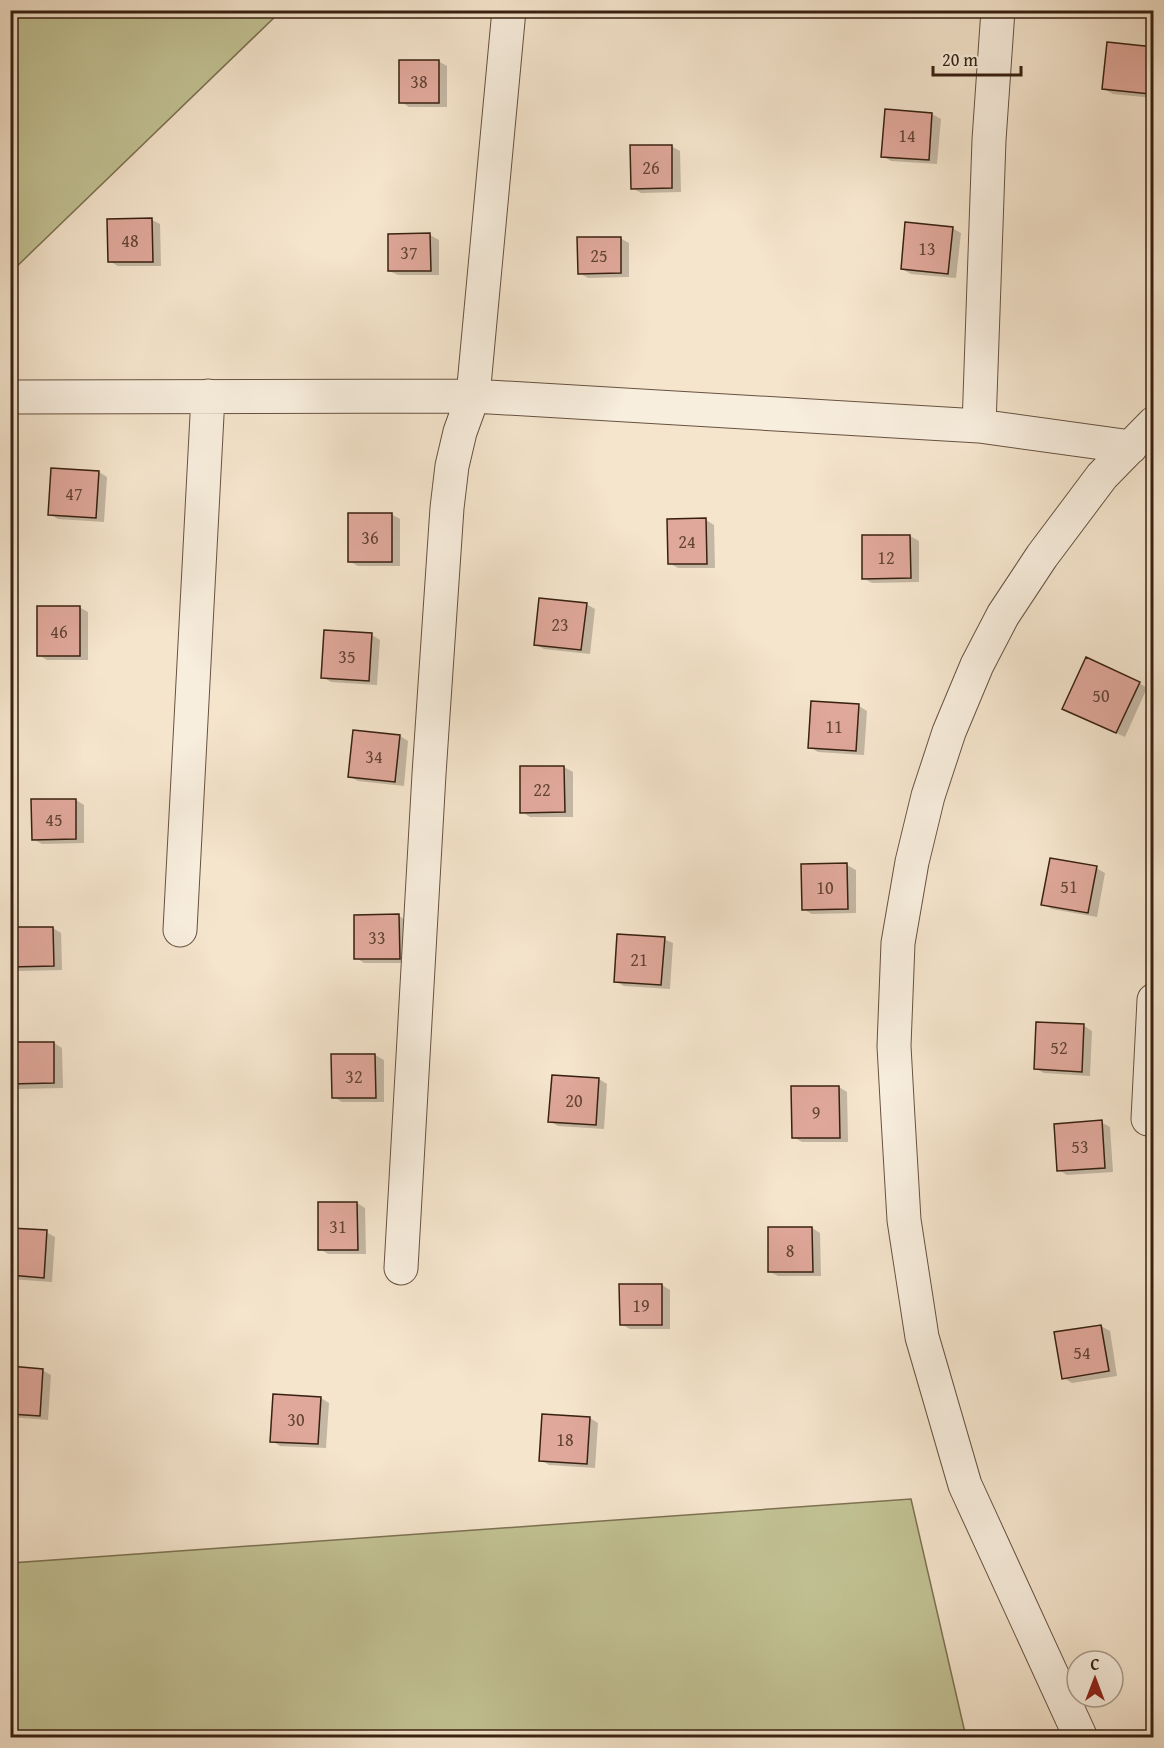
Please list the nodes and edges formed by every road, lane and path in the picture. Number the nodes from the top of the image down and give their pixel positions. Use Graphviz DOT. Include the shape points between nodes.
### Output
graph roads {
  1 [pos="509,10"];
  2 [pos="998,10"];
  3 [pos="208,396"];
  4 [pos="473,396"];
  5 [pos="10,398"];
  6 [pos="1154,423"];
  7 [pos="979,426"];
  8 [pos="1131,447"];
  9 [pos="180,930"];
  10 [pos="1154,1000"];
  11 [pos="1148,1119"];
  12 [pos="401,1268"];
  13 [pos="1081,1737"];
  1 -- 4 [label="street"];
  2 -- 7 [label="street" via="989,140"];
  3 -- 4 [label="street"];
  3 -- 5 [label="street"];
  3 -- 9 [label="street"];
  4 -- 7 [label="street"];
  4 -- 12 [label="street" via="452,466 447,508"];
  6 -- 8 [label="street"];
  7 -- 8 [label="street"];
  8 -- 13 [label="street" via="1102,476 1003,615 977,664 950,732 928,796 912,862 898,944 894,1046 904,1220 921,1337 964,1485"];
  10 -- 11 [label="street"];
}
